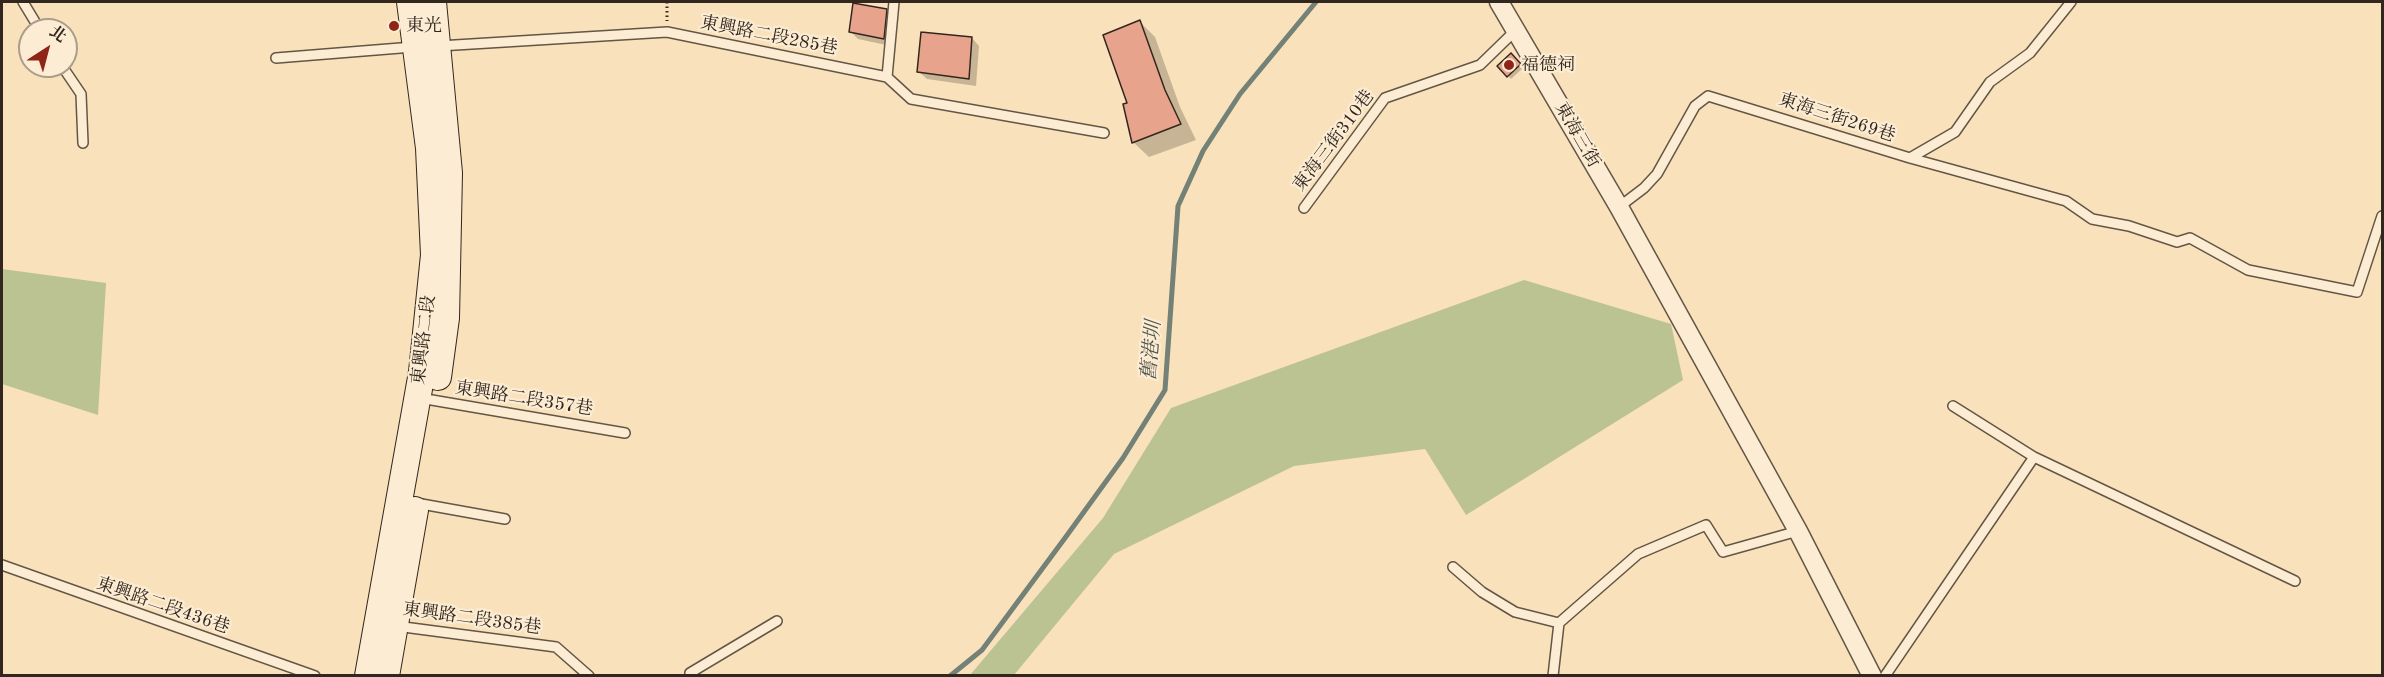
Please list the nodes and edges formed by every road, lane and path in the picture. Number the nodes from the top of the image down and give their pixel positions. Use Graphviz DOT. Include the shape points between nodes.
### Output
graph roads {
  1 [pos="23,2"];
  2 [pos="410,2"];
  3 [pos="433,2"];
  4 [pos="667,2"];
  5 [pos="894,2"];
  6 [pos="1499,2"];
  7 [pos="2071,2"];
  8 [pos="33,18"];
  9 [pos="1516,30"];
  10 [pos="667,32"];
  11 [pos="427,46"];
  12 [pos="276,58"];
  13 [pos="887,77"];
  14 [pos="70,78"];
  15 [pos="1104,133"];
  16 [pos="83,143"];
  17 [pos="1910,158"];
  18 [pos="1619,207"];
  19 [pos="1304,208"];
  20 [pos="2382,216"];
  21 [pos="426,399"];
  22 [pos="1953,406"];
  23 [pos="625,433"];
  24 [pos="2034,457"];
  25 [pos="407,503"];
  26 [pos="505,519"];
  27 [pos="1798,531"];
  28 [pos="2,566"];
  29 [pos="1453,567"];
  30 [pos="2295,580"];
  31 [pos="777,621"];
  32 [pos="386,623"];
  33 [pos="1559,623"];
  34 [pos="315,675"];
  35 [pos="368,675"];
  36 [pos="386,675"];
  37 [pos="589,675"];
  38 [pos="690,675"];
  39 [pos="1553,675"];
  40 [pos="1872,675"];
  41 [pos="1885,675"];
  1 -- 8 [label="lane"];
  2 -- 11 [label="main road, 東興路二段"];
  3 -- 11 [label="main road, 東興路二段"];
  4 -- 10 [label="path"];
  5 -- 13 [label="lane"];
  6 -- 9 [label="street, 東海三街"];
  7 -- 17 [label="lane, 東海三街269巷" via="2030,53 1990,82 1955,132"];
  9 -- 18 [label="street, 東海三街"];
  9 -- 19 [label="lane, 東海三街310巷" via="1480,65 1384,98"];
  10 -- 11 [label="lane, 東興路二段285巷"];
  10 -- 13 [label="lane, 東興路二段285巷"];
  11 -- 12 [label="lane, 東興路二段285巷"];
  11 -- 21 [label="main road, 東興路二段" via="434,255"];
  13 -- 15 [label="lane" via="911,99"];
  14 -- 16 [label="lane" via="81,94"];
  17 -- 18 [label="lane, 東海三街269巷" via="1708,96 1695,106 1657,174"];
  17 -- 20 [label="lane" via="2066,201 2092,219 2177,242 2190,238 2248,270 2356,292"];
  18 -- 27 [label="street, 東海三街"];
  21 -- 23 [label="lane, 東興路二段357巷"];
  21 -- 25 [label="main road, 東興路二段"];
  22 -- 24 [label="lane"];
  24 -- 30 [label="lane"];
  24 -- 41 [label="lane"];
  25 -- 26 [label="lane"];
  25 -- 32 [label="main road, 東興路二段"];
  27 -- 33 [label="lane" via="1723,552 1706,525 1638,554"];
  27 -- 40 [label="street, 東海三街"];
  28 -- 34 [label="lane, 東興路二段436巷"];
  29 -- 33 [label="lane" via="1482,592 1515,612"];
  31 -- 38 [label="lane"];
  32 -- 35 [label="main road, 東興路二段"];
  32 -- 36 [label="main road, 東興路二段"];
  32 -- 37 [label="lane, 東興路二段385巷" via="556,647"];
  33 -- 39 [label="lane"];
}
